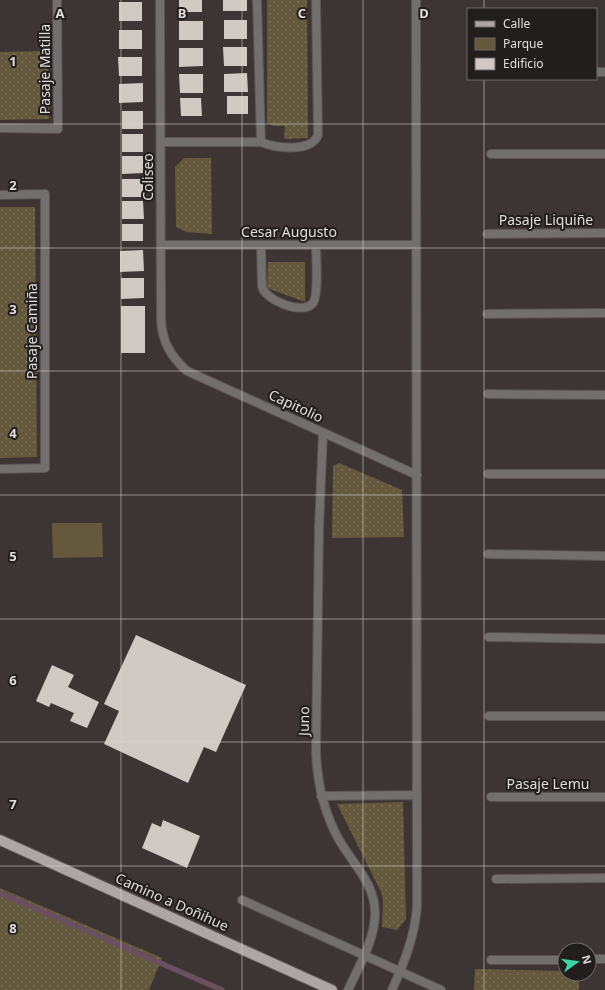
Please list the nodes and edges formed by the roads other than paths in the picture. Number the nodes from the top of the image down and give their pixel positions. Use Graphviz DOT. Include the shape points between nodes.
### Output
graph roads {
  1 [pos="58,0"];
  2 [pos="160,0"];
  3 [pos="258,0"];
  4 [pos="316,0"];
  5 [pos="416,0"];
  6 [pos="0,128"];
  7 [pos="161,142"];
  8 [pos="261,142"];
  9 [pos="491,154"];
  10 [pos="605,154"];
  11 [pos="0,195"];
  12 [pos="605,233"];
  13 [pos="487,234"];
  14 [pos="161,245"];
  15 [pos="261,245"];
  16 [pos="316,245"];
  17 [pos="416,245"];
  18 [pos="605,313"];
  19 [pos="487,314"];
  20 [pos="170,353"];
  21 [pos="488,394"];
  22 [pos="605,395"];
  23 [pos="323,433"];
  24 [pos="0,469"];
  25 [pos="488,474"];
  26 [pos="605,474"];
  27 [pos="417,475"];
  28 [pos="488,554"];
  29 [pos="605,556"];
  30 [pos="489,638"];
  31 [pos="605,639"];
  32 [pos="489,716"];
  33 [pos="605,716"];
  34 [pos="417,795"];
  35 [pos="321,796"];
  36 [pos="491,797"];
  37 [pos="605,797"];
  38 [pos="0,840"];
  39 [pos="605,878"];
  40 [pos="496,879"];
  41 [pos="242,900"];
  42 [pos="364,955"];
  43 [pos="491,960"];
  44 [pos="557,960"];
  45 [pos="400,971"];
  46 [pos="332,990"];
  47 [pos="348,990"];
  48 [pos="392,990"];
  49 [pos="441,990"];
  1 -- 6 [label="street, Pasaje Matilla" via="58,128"];
  2 -- 7 [label="street, Coliseo"];
  3 -- 8 [label="street"];
  4 -- 8 [label="street" via="318,135 313,143 303,147 276,146"];
  5 -- 17 [label="street"];
  7 -- 8 [label="street"];
  7 -- 14 [label="street, Coliseo"];
  9 -- 10 [label="street"];
  11 -- 24 [label="street, Pasaje Camiña" via="45,194 46,460 46,468"];
  12 -- 13 [label="street, Pasaje Liquiñe"];
  14 -- 15 [label="street, Cesar Augusto"];
  14 -- 20 [label="street, Coliseo" via="162,330"];
  15 -- 16 [label="street, Cesar Augusto"];
  15 -- 16 [label="street" via="264,292 270,297 301,309 309,306 315,299"];
  16 -- 17 [label="street, Cesar Augusto"];
  17 -- 27 [label="street"];
  18 -- 19 [label="street"];
  20 -- 23 [label="street, Capitolio" via="187,371"];
  21 -- 22 [label="street"];
  23 -- 27 [label="street, Capitolio"];
  23 -- 35 [label="street, Juno" via="316,751"];
  25 -- 26 [label="street"];
  27 -- 34 [label="street"];
  28 -- 29 [label="street"];
  30 -- 31 [label="street"];
  32 -- 33 [label="street"];
  34 -- 35 [label="street"];
  34 -- 45 [label="street" via="416,927"];
  35 -- 42 [label="street, Juno" via="332,826 365,878 374,901 374,924"];
  36 -- 37 [label="street, Pasaje Lemu"];
  38 -- 46 [label="main road, Camino a Doñihue"];
  39 -- 40 [label="street"];
  41 -- 42 [label="street"];
  42 -- 45 [label="street"];
  42 -- 47 [label="street, Juno"];
  43 -- 44 [label="street"];
  45 -- 48 [label="street"];
  45 -- 49 [label="street"];
}
